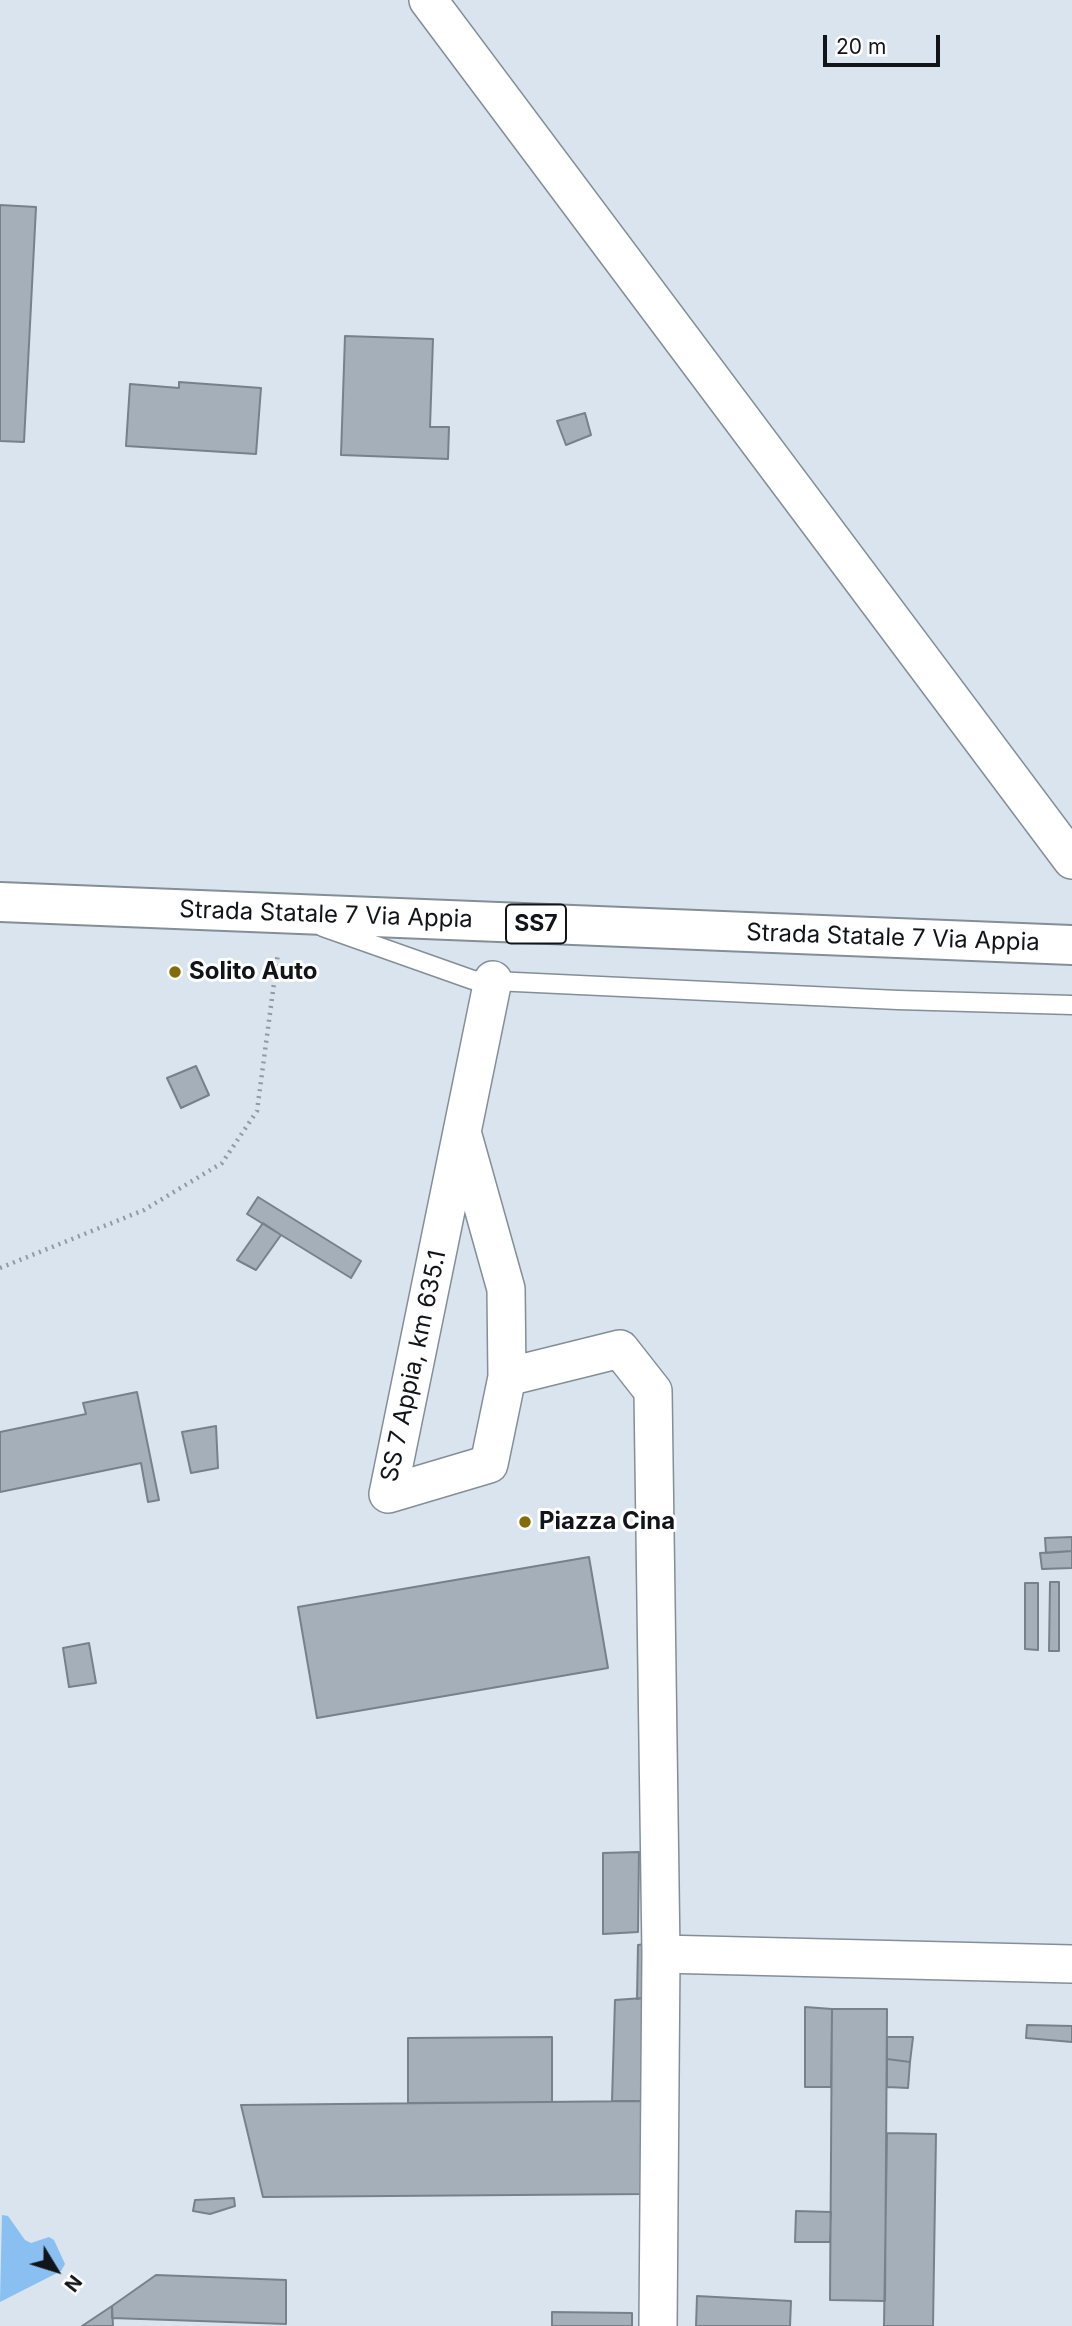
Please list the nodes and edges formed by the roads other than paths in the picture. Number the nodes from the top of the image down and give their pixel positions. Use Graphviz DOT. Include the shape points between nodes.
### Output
graph roads {
  1 [pos="428,0"];
  2 [pos="1072,860"];
  3 [pos="0,902"];
  4 [pos="284,914"];
  5 [pos="1072,945"];
  6 [pos="493,980"];
  7 [pos="1072,1005"];
  8 [pos="462,1132"];
  9 [pos="507,1377"];
  10 [pos="661,1954"];
  11 [pos="1072,1964"];
  12 [pos="658,2326"];
  1 -- 2 [label="street"];
  3 -- 4 [label="main road, Strada Statale 7 Via Appia / SS7"];
  4 -- 5 [label="main road, Strada Statale 7 Via Appia / SS7"];
  4 -- 6 [label="lane" via="472,979"];
  6 -- 7 [label="lane"];
  6 -- 8 [label="street, SS 7 Appia, km 635.1"];
  8 -- 9 [label="street, SS 7 Appia, km 635.1" via="506,1289"];
  8 -- 9 [label="street, SS 7 Appia, km 635.1" via="388,1494 489,1464"];
  9 -- 10 [label="street" via="620,1349 653,1391"];
  10 -- 11 [label="street"];
  10 -- 12 [label="street"];
}
